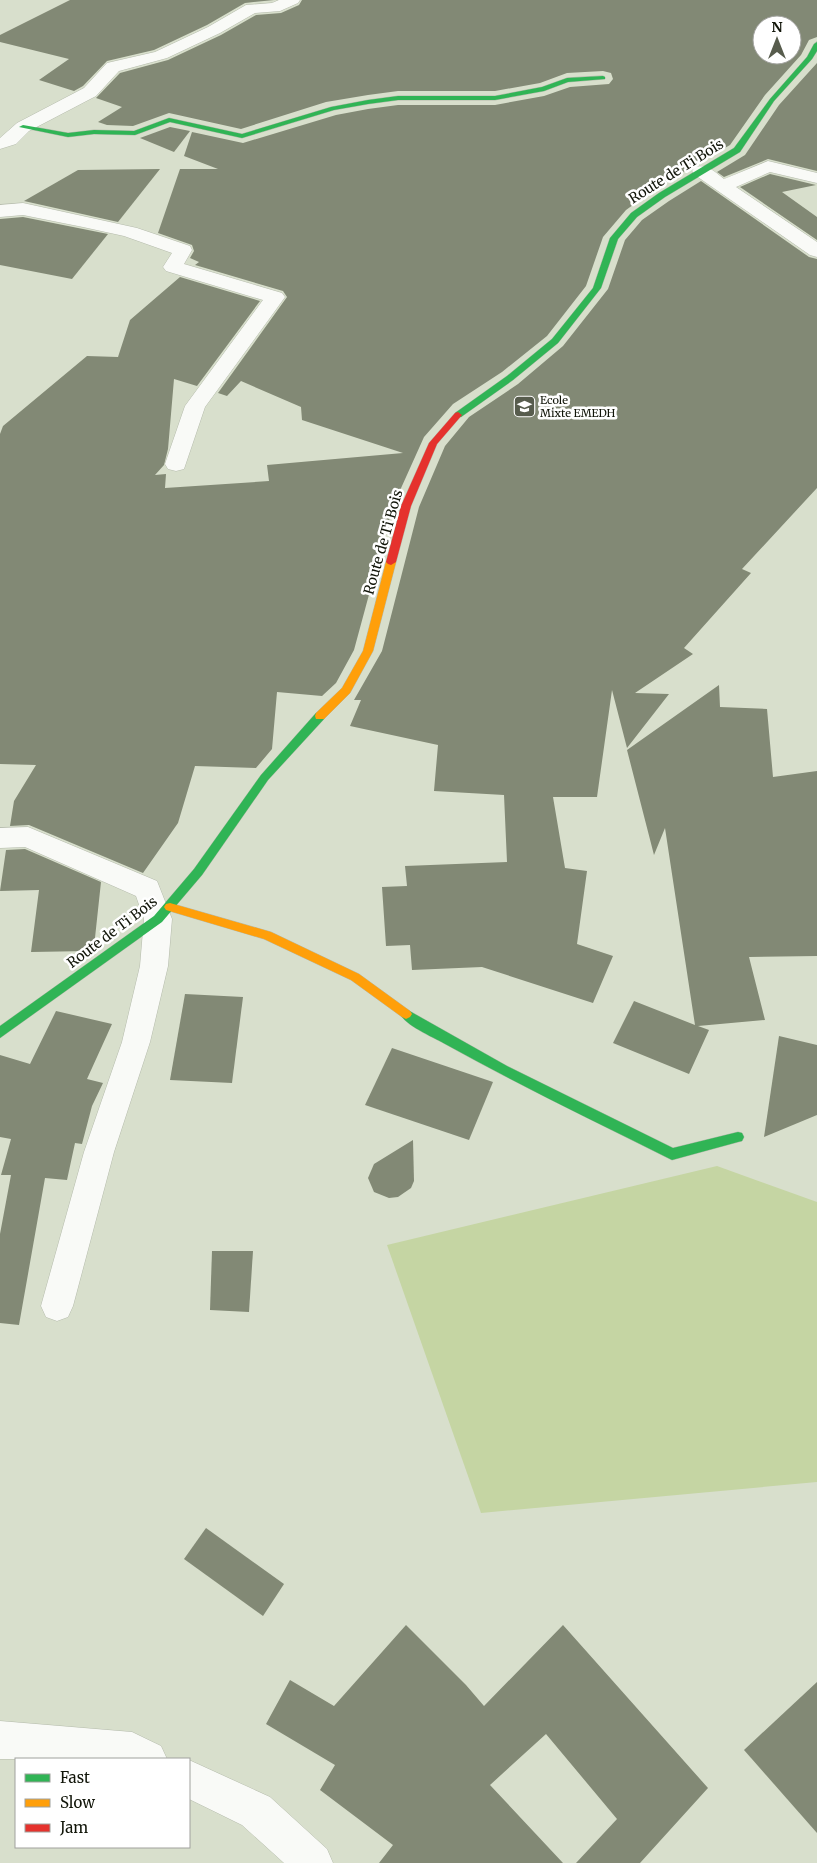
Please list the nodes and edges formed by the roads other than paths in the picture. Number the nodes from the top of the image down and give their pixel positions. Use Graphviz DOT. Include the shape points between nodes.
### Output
graph roads {
  1 [pos="292,0"];
  2 [pos="817,44"];
  3 [pos="604,78"];
  4 [pos="23,127"];
  5 [pos="0,144"];
  6 [pos="701,171"];
  7 [pos="817,178"];
  8 [pos="723,186"];
  9 [pos="0,211"];
  10 [pos="817,251"];
  11 [pos="176,464"];
  12 [pos="0,838"];
  13 [pos="164,913"];
  14 [pos="0,1033"];
  15 [pos="738,1137"];
  16 [pos="58,1306"];
  17 [pos="0,1740"];
  18 [pos="146,1758"];
  19 [pos="190,1779"];
  20 [pos="314,1863"];
  1 -- 4 [label="street" via="274,8 252,8 161,55 113,68 90,92"];
  2 -- 6 [label="street, Route de Ti Bois" via="810,58 772,100 737,150"];
  3 -- 4 [label="street" via="568,80 544,89 495,98 398,98 368,102 333,108 242,136 169,120 135,133 68,135"];
  4 -- 5 [label="street" via="10,140"];
  6 -- 8 [label="street"];
  6 -- 13 [label="street, Route de Ti Bois" via="634,215 614,238 597,288 555,341 510,378 461,411 433,443 406,506 368,651 346,690 300,736 258,786 203,865"];
  7 -- 8 [label="street" via="768,166"];
  8 -- 10 [label="street"];
  9 -- 11 [label="street" via="23,209 130,232 183,250 173,267 275,297 195,406"];
  12 -- 13 [label="street" via="28,837 147,890"];
  13 -- 14 [label="street, Route de Ti Bois"];
  13 -- 15 [label="street" via="267,935 355,976 420,1024 503,1070 672,1154"];
  13 -- 16 [label="street" via="136,1042 99,1152"];
  17 -- 18 [label="street" via="132,1751"];
  19 -- 20 [label="street" via="256,1811"];
}
